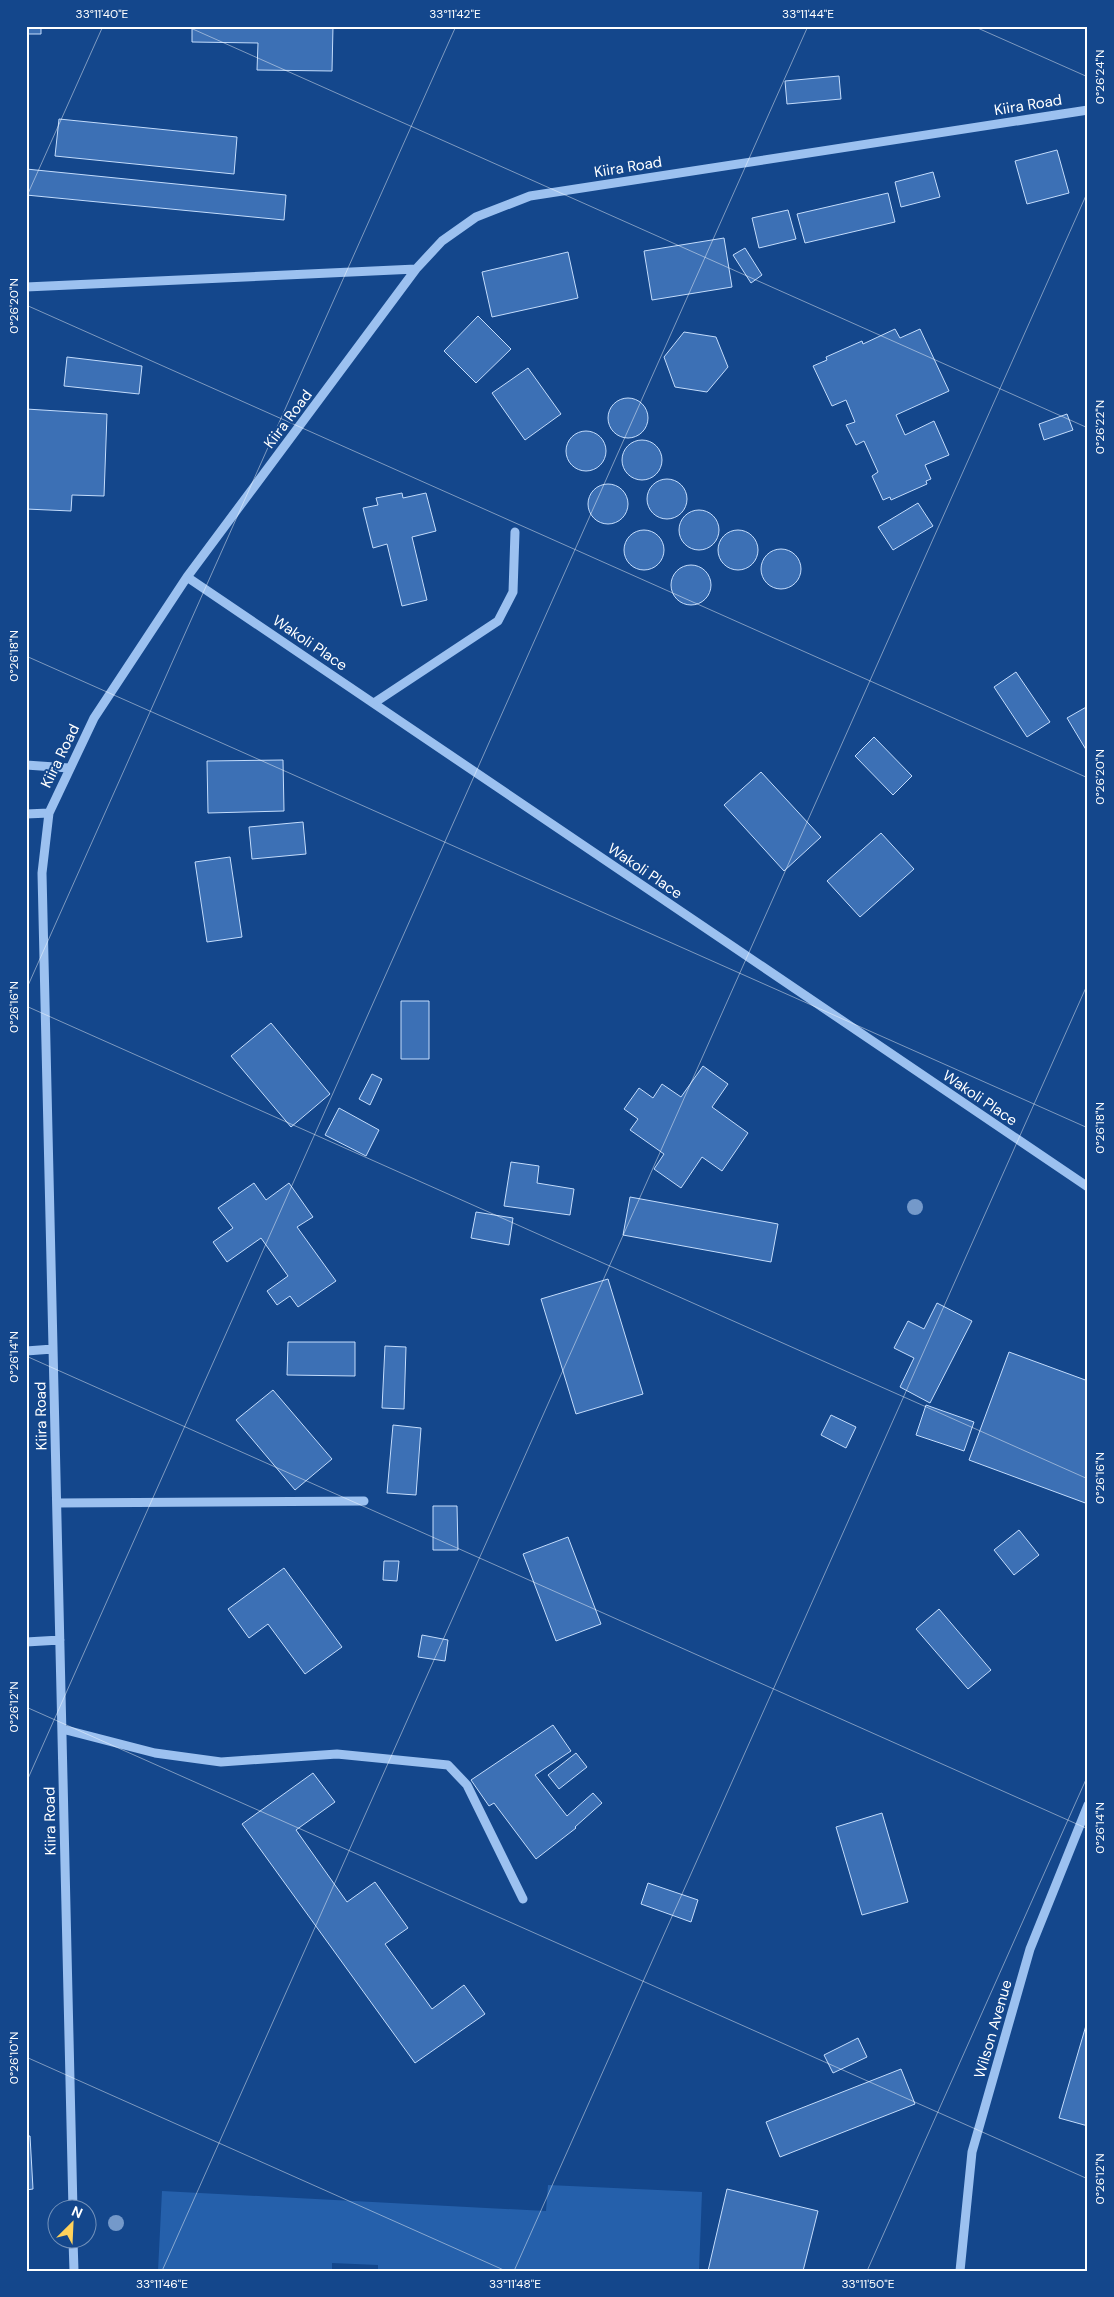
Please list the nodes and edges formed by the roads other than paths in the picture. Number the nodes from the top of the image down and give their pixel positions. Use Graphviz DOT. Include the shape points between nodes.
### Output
graph roads {
  1 [pos="1088,110"];
  2 [pos="416,269"];
  3 [pos="26,287"];
  4 [pos="515,532"];
  5 [pos="187,577"];
  6 [pos="374,704"];
  7 [pos="26,765"];
  8 [pos="69,768"];
  9 [pos="26,814"];
  10 [pos="48,814"];
  11 [pos="1088,1187"];
  12 [pos="53,1349"];
  13 [pos="26,1351"];
  14 [pos="364,1501"];
  15 [pos="57,1502"];
  16 [pos="60,1640"];
  17 [pos="26,1642"];
  18 [pos="62,1729"];
  19 [pos="1088,1805"];
  20 [pos="523,1899"];
  21 [pos="73,2200"];
  22 [pos="73,2250"];
  23 [pos="74,2271"];
  24 [pos="960,2271"];
  1 -- 2 [label="street, Kiira Road" via="530,196 476,217 442,242"];
  2 -- 3 [label="street"];
  2 -- 5 [label="street, Kiira Road"];
  4 -- 6 [label="street" via="513,592 498,620"];
  5 -- 6 [label="street, Wakoli Place"];
  5 -- 8 [label="street, Kiira Road" via="94,718"];
  6 -- 11 [label="street, Wakoli Place"];
  7 -- 8 [label="street"];
  8 -- 10 [label="street, Kiira Road"];
  9 -- 10 [label="street"];
  10 -- 12 [label="street, Kiira Road" via="42,873"];
  12 -- 13 [label="street"];
  12 -- 15 [label="street, Kiira Road"];
  14 -- 15 [label="street"];
  15 -- 16 [label="street, Kiira Road"];
  16 -- 17 [label="street"];
  16 -- 18 [label="street, Kiira Road"];
  18 -- 20 [label="street" via="155,1753 221,1762 337,1754 448,1765 467,1785"];
  18 -- 21 [label="street, Kiira Road"];
  19 -- 24 [label="street, Wilson Avenue" via="1030,1949 972,2152"];
  22 -- 23 [label="street"];
}
